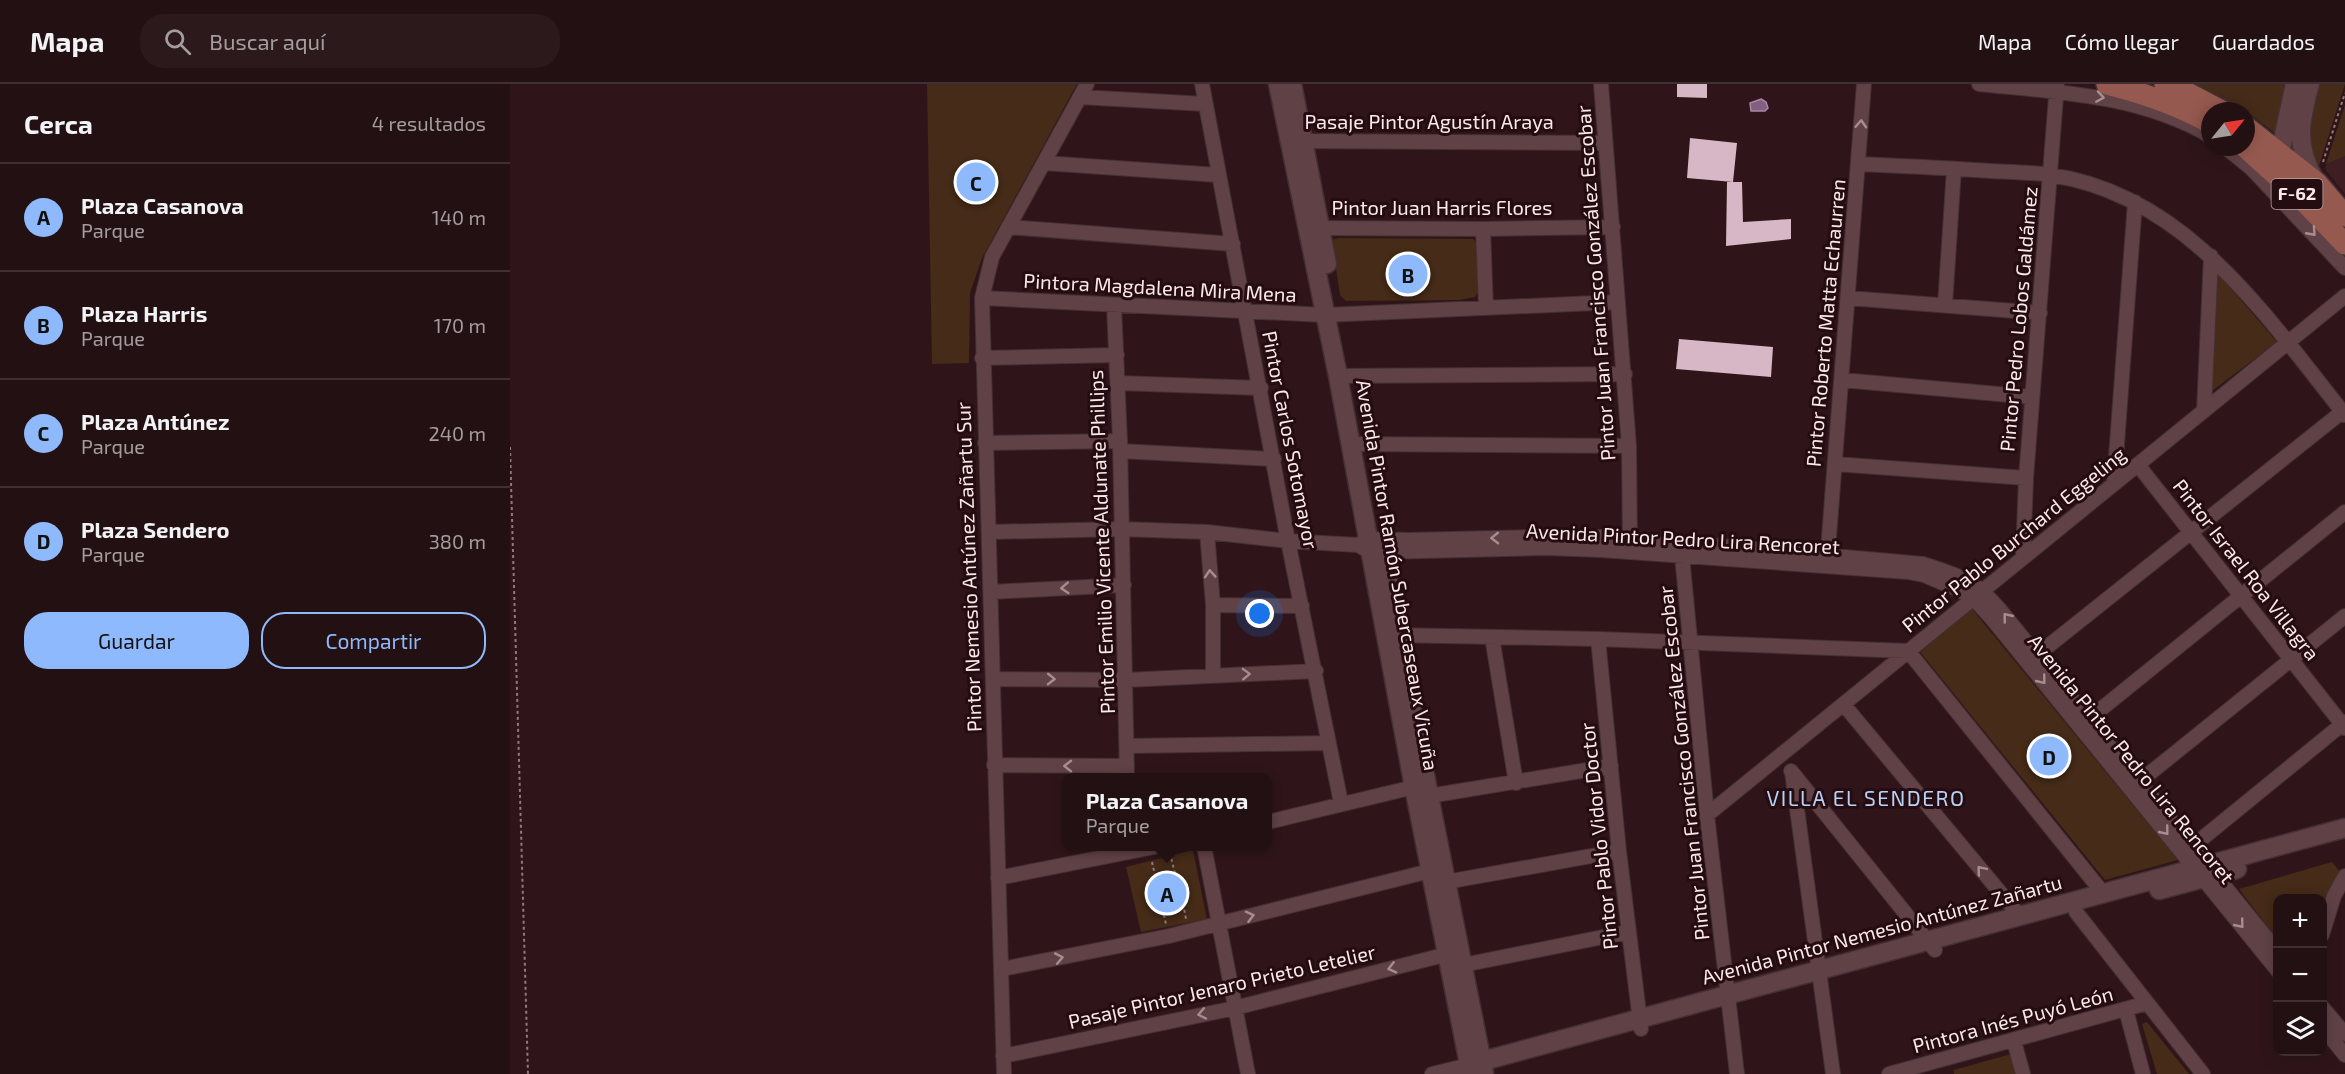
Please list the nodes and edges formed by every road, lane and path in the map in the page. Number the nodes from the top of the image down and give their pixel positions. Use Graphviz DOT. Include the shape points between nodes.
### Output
graph roads {
  1 [pos="1087,84"];
  2 [pos="1202,84"];
  3 [pos="1278,84"];
  4 [pos="1292,84"];
  5 [pos="1601,84"];
  6 [pos="1864,84"];
  7 [pos="1979,84"];
  8 [pos="2107,84"];
  9 [pos="2116,84"];
  10 [pos="2295,84"];
  11 [pos="2310,84"];
  12 [pos="2180,85"];
  13 [pos="2141,87"];
  14 [pos="2057,88"];
  15 [pos="2345,93"];
  16 [pos="1080,97"];
  17 [pos="2207,102"];
  18 [pos="1205,104"];
  19 [pos="2201,118"];
  20 [pos="2201,131"];
  21 [pos="2255,134"];
  22 [pos="1296,141"];
  23 [pos="1605,143"];
  24 [pos="2280,153"];
  25 [pos="2236,156"];
  26 [pos="2255,156"];
  27 [pos="1044,163"];
  28 [pos="1859,164"];
  29 [pos="1954,169"];
  30 [pos="1218,175"];
  31 [pos="2050,175"];
  32 [pos="2317,183"];
  33 [pos="2298,195"];
  34 [pos="2135,202"];
  35 [pos="2345,216"];
  36 [pos="1008,227"];
  37 [pos="1313,227"];
  38 [pos="1613,227"];
  39 [pos="1484,229"];
  40 [pos="1233,244"];
  41 [pos="2345,244"];
  42 [pos="2211,256"];
  43 [pos="2345,268"];
  44 [pos="2345,296"];
  45 [pos="982,298"];
  46 [pos="1848,298"];
  47 [pos="1618,302"];
  48 [pos="1945,305"];
  49 [pos="1114,306"];
  50 [pos="1486,308"];
  51 [pos="1246,312"];
  52 [pos="2040,313"];
  53 [pos="1330,314"];
  54 [pos="2289,343"];
  55 [pos="1116,355"];
  56 [pos="982,358"];
  57 [pos="1624,374"];
  58 [pos="1343,375"];
  59 [pos="1842,380"];
  60 [pos="1118,383"];
  61 [pos="1260,388"];
  62 [pos="2032,397"];
  63 [pos="2204,411"];
  64 [pos="2344,414"];
  65 [pos="985,443"];
  66 [pos="1356,444"];
  67 [pos="1120,446"];
  68 [pos="1629,446"];
  69 [pos="510,447"];
  70 [pos="1274,459"];
  71 [pos="1835,464"];
  72 [pos="2138,465"];
  73 [pos="2026,478"];
  74 [pos="2114,484"];
  75 [pos="2345,512"];
  76 [pos="1120,529"];
  77 [pos="989,532"];
  78 [pos="1207,532"];
  79 [pos="2192,532"];
  80 [pos="1288,541"];
  81 [pos="1372,545"];
  82 [pos="1630,545"];
  83 [pos="1682,556"];
  84 [pos="2023,558"];
  85 [pos="1827,560"];
  86 [pos="1124,585"];
  87 [pos="991,592"];
  88 [pos="1979,595"];
  89 [pos="2241,596"];
  90 [pos="1213,605"];
  91 [pos="1302,606"];
  92 [pos="2345,616"];
  93 [pos="1392,635"];
  94 [pos="1492,637"];
  95 [pos="1598,639"];
  96 [pos="1690,644"];
  97 [pos="1908,651"];
  98 [pos="2037,655"];
  99 [pos="2291,659"];
  100 [pos="1316,671"];
  101 [pos="1213,675"];
  102 [pos="993,678"];
  103 [pos="1126,680"];
  104 [pos="1844,705"];
  105 [pos="2090,718"];
  106 [pos="2344,724"];
  107 [pos="1329,743"];
  108 [pos="1127,746"];
  109 [pos="1780,756"];
  110 [pos="994,765"];
  111 [pos="1611,766"];
  112 [pos="1127,772"];
  113 [pos="1792,772"];
  114 [pos="2139,782"];
  115 [pos="1516,783"];
  116 [pos="1421,791"];
  117 [pos="1341,803"];
  118 [pos="1707,815"];
  119 [pos="1272,821"];
  120 [pos="2345,828"];
  121 [pos="2345,839"];
  122 [pos="2193,846"];
  123 [pos="1619,850"];
  124 [pos="1120,851"];
  125 [pos="1154,851"];
  126 [pos="1170,851"];
  127 [pos="1205,851"];
  128 [pos="1430,871"];
  129 [pos="2205,871"];
  130 [pos="2345,876"];
  131 [pos="998,878"];
  132 [pos="1176,878"];
  133 [pos="1446,882"];
  134 [pos="1168,891"];
  135 [pos="1159,893"];
  136 [pos="2103,893"];
  137 [pos="1182,898"];
  138 [pos="2076,912"];
  139 [pos="2019,915"];
  140 [pos="2327,919"];
  141 [pos="1218,924"];
  142 [pos="1189,931"];
  143 [pos="1628,932"];
  144 [pos="1168,936"];
  145 [pos="1932,945"];
  146 [pos="2273,948"];
  147 [pos="1448,954"];
  148 [pos="1463,964"];
  149 [pos="2273,965"];
  150 [pos="1002,969"];
  151 [pos="1818,975"];
  152 [pos="1729,1001"];
  153 [pos="2147,1003"];
  154 [pos="1235,1008"];
  155 [pos="2126,1010"];
  156 [pos="2327,1013"];
  157 [pos="1640,1024"];
  158 [pos="2327,1033"];
  159 [pos="2345,1034"];
  160 [pos="2014,1041"];
  161 [pos="2345,1055"];
  162 [pos="1003,1056"];
  163 [pos="1946,1059"];
  164 [pos="1479,1070"];
  165 [pos="528,1074"];
  166 [pos="1004,1074"];
  167 [pos="1248,1074"];
  168 [pos="1432,1074"];
  169 [pos="1737,1074"];
  170 [pos="1833,1074"];
  171 [pos="1889,1074"];
  172 [pos="1948,1074"];
  173 [pos="2023,1074"];
  174 [pos="2143,1074"];
  175 [pos="2203,1074"];
  1 -- 16 [label="street, Pintor Nemesio Antúnez Zañartu Sur"];
  2 -- 18 [label="street, Pintor Carlos Sotomayor"];
  3 -- 22 [label="street, Avenida Pintor Ramón Subercaseaux Vicuña"];
  4 -- 22 [label="street, Avenida Pintor Ramón Subercaseaux Vicuña"];
  5 -- 23 [label="street, Pintor Juan Francisco González Escobar"];
  28 -- 6 [label="street, Pintor Roberto Matta Echaurren, one-way"];
  7 -- 14 [label="street"];
  8 -- 19 [label="main road" via="2150,95"];
  9 -- 13 [label="street"];
  10 -- 24 [label="street"];
  11 -- 32 [label="street" via="2301,118 2301,141 2306,163"];
  12 -- 13 [label="street"];
  12 -- 17 [label="main road"];
  14 -- 20 [label="street, one-way" via="2143,107"];
  14 -- 31 [label="street, Pintor Pedro Lobos Galdámez"];
  15 -- 32 [label="path"];
  16 -- 18 [label="street"];
  16 -- 27 [label="street, Pintor Nemesio Antúnez Zañartu Sur"];
  18 -- 30 [label="street, Pintor Carlos Sotomayor"];
  21 -- 24 [label="main road, F-62"];
  22 -- 23 [label="street, Pasaje Pintor Agustín Araya"];
  22 -- 37 [label="street, Avenida Pintor Ramón Subercaseaux Vicuña"];
  23 -- 38 [label="street, Pintor Juan Francisco González Escobar"];
  24 -- 32 [label="main road, F-62"];
  24 -- 33 [label="main road"];
  25 -- 43 [label="street, one-way"];
  26 -- 33 [label="main road, F-62"];
  27 -- 30 [label="street"];
  27 -- 36 [label="street, Pintor Nemesio Antúnez Zañartu Sur"];
  28 -- 29 [label="street"];
  28 -- 46 [label="street, Pintor Roberto Matta Echaurren"];
  29 -- 31 [label="street"];
  29 -- 48 [label="street"];
  30 -- 40 [label="street, Pintor Carlos Sotomayor"];
  31 -- 34 [label="street" via="2095,186"];
  31 -- 52 [label="street, Pintor Pedro Lobos Galdámez"];
  32 -- 35 [label="main road, F-62"];
  33 -- 41 [label="main road, F-62"];
  34 -- 42 [label="street" via="2170,223"];
  34 -- 74 [label="street"];
  36 -- 40 [label="street"];
  36 -- 45 [label="street, Pintor Nemesio Antúnez Zañartu Sur" via="992,257"];
  37 -- 39 [label="street, Pintor Juan Harris Flores"];
  37 -- 53 [label="street, Avenida Pintor Ramón Subercaseaux Vicuña"];
  38 -- 39 [label="street, Pintor Juan Harris Flores"];
  38 -- 47 [label="street, Pintor Juan Francisco González Escobar"];
  39 -- 50 [label="street"];
  40 -- 51 [label="street, Pintor Carlos Sotomayor"];
  42 -- 54 [label="street"];
  42 -- 63 [label="street"];
  44 -- 54 [label="street, Pintor Pablo Burchard Eggeling"];
  45 -- 49 [label="street, Pintora Magdalena Mira Mena"];
  45 -- 56 [label="street, Pintor Nemesio Antúnez Zañartu Sur"];
  46 -- 48 [label="street"];
  46 -- 59 [label="street, Pintor Roberto Matta Echaurren"];
  47 -- 50 [label="street, Pintora Magdalena Mira Mena"];
  47 -- 57 [label="street, Pintor Juan Francisco González Escobar"];
  48 -- 52 [label="street"];
  49 -- 51 [label="street, Pintora Magdalena Mira Mena"];
  49 -- 55 [label="street, Pintor Emilio Vicente Aldunate Phillips"];
  50 -- 53 [label="street, Pintora Magdalena Mira Mena"];
  51 -- 53 [label="street, Pintora Magdalena Mira Mena"];
  51 -- 61 [label="street, Pintor Carlos Sotomayor"];
  52 -- 62 [label="street, Pintor Pedro Lobos Galdámez"];
  53 -- 58 [label="street, Avenida Pintor Ramón Subercaseaux Vicuña"];
  54 -- 63 [label="street, Pintor Pablo Burchard Eggeling"];
  54 -- 64 [label="street"];
  55 -- 56 [label="street"];
  55 -- 60 [label="street, Pintor Emilio Vicente Aldunate Phillips"];
  56 -- 65 [label="street, Pintor Nemesio Antúnez Zañartu Sur"];
  57 -- 58 [label="street"];
  57 -- 68 [label="street, Pintor Juan Francisco González Escobar"];
  58 -- 66 [label="street, Avenida Pintor Ramón Subercaseaux Vicuña"];
  59 -- 62 [label="street"];
  59 -- 71 [label="street, Pintor Roberto Matta Echaurren"];
  60 -- 61 [label="street"];
  60 -- 67 [label="street, Pintor Emilio Vicente Aldunate Phillips"];
  61 -- 70 [label="street, Pintor Carlos Sotomayor"];
  62 -- 73 [label="street, Pintor Pedro Lobos Galdámez"];
  63 -- 72 [label="street, Pintor Pablo Burchard Eggeling"];
  64 -- 79 [label="street"];
  65 -- 67 [label="street"];
  65 -- 77 [label="street, Pintor Nemesio Antúnez Zañartu Sur"];
  66 -- 68 [label="street"];
  66 -- 81 [label="street, Avenida Pintor Ramón Subercaseaux Vicuña"];
  67 -- 70 [label="street"];
  67 -- 76 [label="street, Pintor Emilio Vicente Aldunate Phillips"];
  68 -- 82 [label="street, Pintor Juan Francisco González Escobar"];
  69 -- 165 [label="path"];
  70 -- 80 [label="street, Pintor Carlos Sotomayor"];
  71 -- 73 [label="street"];
  71 -- 85 [label="street, Pintor Roberto Matta Echaurren"];
  72 -- 74 [label="street, Pintor Pablo Burchard Eggeling"];
  72 -- 79 [label="street, Pintor Israel Roa Villagra"];
  73 -- 84 [label="street, Pintor Pedro Lobos Galdámez"];
  74 -- 84 [label="street, Pintor Pablo Burchard Eggeling"];
  75 -- 89 [label="street"];
  76 -- 77 [label="street, Avenida Pintor Pedro Lira Rencoret"];
  76 -- 78 [label="street, Avenida Pintor Pedro Lira Rencoret"];
  76 -- 86 [label="street, Pintor Emilio Vicente Aldunate Phillips"];
  77 -- 87 [label="street, Pintor Nemesio Antúnez Zañartu Sur"];
  78 -- 80 [label="street, Avenida Pintor Pedro Lira Rencoret"];
  90 -- 78 [label="street, one-way"];
  79 -- 89 [label="street, Pintor Israel Roa Villagra"];
  79 -- 98 [label="street"];
  80 -- 81 [label="street, Avenida Pintor Pedro Lira Rencoret"];
  80 -- 91 [label="street, Pintor Carlos Sotomayor"];
  81 -- 82 [label="street, Avenida Pintor Pedro Lira Rencoret"];
  81 -- 93 [label="street, Avenida Pintor Ramón Subercaseaux Vicuña"];
  82 -- 83 [label="street, Avenida Pintor Pedro Lira Rencoret"];
  82 -- 85 [label="street, Avenida Pintor Pedro Lira Rencoret"];
  83 -- 85 [label="street, Avenida Pintor Pedro Lira Rencoret"];
  83 -- 96 [label="street, Pintor Juan Francisco González Escobar"];
  84 -- 88 [label="street, Pintor Pablo Burchard Eggeling"];
  85 -- 88 [label="street, Avenida Pintor Pedro Lira Rencoret" via="1923,564 1964,577"];
  86 -- 87 [label="street, one-way"];
  86 -- 103 [label="street, Pintor Emilio Vicente Aldunate Phillips"];
  87 -- 102 [label="street, Pintor Nemesio Antúnez Zañartu Sur"];
  88 -- 97 [label="street, Pintor Pablo Burchard Eggeling"];
  98 -- 88 [label="street, Avenida Pintor Pedro Lira Rencoret, one-way"];
  88 -- 129 [label="street, Avenida Pintor Pedro Lira Rencoret, one-way"];
  89 -- 99 [label="street, Pintor Israel Roa Villagra"];
  89 -- 105 [label="street"];
  90 -- 91 [label="street"];
  90 -- 101 [label="street"];
  91 -- 100 [label="street, Pintor Carlos Sotomayor"];
  92 -- 99 [label="street"];
  93 -- 94 [label="street"];
  93 -- 116 [label="street, Avenida Pintor Ramón Subercaseaux Vicuña"];
  94 -- 95 [label="street"];
  94 -- 115 [label="street"];
  95 -- 96 [label="street"];
  95 -- 111 [label="street, Pintor Pablo Vidor Doctor"];
  96 -- 97 [label="street"];
  96 -- 118 [label="street, Pintor Juan Francisco González Escobar"];
  97 -- 104 [label="street, Pintor Pablo Burchard Eggeling"];
  97 -- 136 [label="street"];
  98 -- 105 [label="street, Avenida Pintor Pedro Lira Rencoret"];
  99 -- 106 [label="street, Pintor Israel Roa Villagra"];
  99 -- 114 [label="street"];
  101 -- 100 [label="street, one-way"];
  100 -- 107 [label="street, Pintor Carlos Sotomayor"];
  101 -- 103 [label="street"];
  102 -- 103 [label="street, one-way"];
  102 -- 110 [label="street, Pintor Nemesio Antúnez Zañartu Sur"];
  103 -- 108 [label="street, Pintor Emilio Vicente Aldunate Phillips"];
  104 -- 109 [label="street, Pintor Pablo Burchard Eggeling"];
  139 -- 104 [label="street, one-way"];
  105 -- 114 [label="street, Avenida Pintor Pedro Lira Rencoret"];
  106 -- 122 [label="street"];
  107 -- 108 [label="street"];
  107 -- 117 [label="street, Pintor Carlos Sotomayor"];
  108 -- 112 [label="street, Pintor Emilio Vicente Aldunate Phillips"];
  109 -- 113 [label="street"];
  109 -- 118 [label="street, Pintor Pablo Burchard Eggeling"];
  112 -- 110 [label="street, one-way"];
  110 -- 131 [label="street, Pintor Nemesio Antúnez Zañartu Sur"];
  111 -- 115 [label="street"];
  111 -- 123 [label="street, Pintor Pablo Vidor Doctor"];
  113 -- 145 [label="street"];
  113 -- 151 [label="street"];
  114 -- 122 [label="street, Avenida Pintor Pedro Lira Rencoret"];
  115 -- 116 [label="street"];
  116 -- 117 [label="street"];
  116 -- 128 [label="street, Avenida Pintor Ramón Subercaseaux Vicuña"];
  116 -- 133 [label="street, Avenida Pintor Ramón Subercaseaux Vicuña"];
  117 -- 119 [label="street"];
  118 -- 152 [label="street, Pintor Juan Francisco González Escobar"];
  120 -- 129 [label="street, Avenida Pintor Nemesio Antúnez Zañartu"];
  121 -- 129 [label="street, Avenida Pintor Nemesio Antúnez Zañartu"];
  122 -- 129 [label="street, Avenida Pintor Pedro Lira Rencoret"];
  123 -- 133 [label="street"];
  123 -- 143 [label="street, Pintor Pablo Vidor Doctor"];
  124 -- 131 [label="street"];
  125 -- 135 [label="path"];
  126 -- 132 [label="path"];
  127 -- 141 [label="street"];
  128 -- 133 [label="street"];
  141 -- 128 [label="street, one-way"];
  128 -- 147 [label="street, Avenida Pintor Ramón Subercaseaux Vicuña"];
  129 -- 136 [label="street, Avenida Pintor Nemesio Antúnez Zañartu"];
  129 -- 138 [label="street, Avenida Pintor Nemesio Antúnez Zañartu"];
  129 -- 146 [label="street, Avenida Pintor Pedro Lira Rencoret"];
  129 -- 149 [label="street, Avenida Pintor Pedro Lira Rencoret, one-way"];
  130 -- 140 [label="street"];
  131 -- 150 [label="street, Pintor Nemesio Antúnez Zañartu Sur"];
  132 -- 134 [label="path"];
  132 -- 137 [label="path" via="1187,887"];
  133 -- 148 [label="street, Avenida Pintor Ramón Subercaseaux Vicuña"];
  134 -- 135 [label="path"];
  134 -- 137 [label="path"];
  135 -- 144 [label="path"];
  136 -- 139 [label="street, Avenida Pintor Nemesio Antúnez Zañartu"];
  137 -- 142 [label="path"];
  138 -- 145 [label="street, Avenida Pintor Nemesio Antúnez Zañartu"];
  138 -- 153 [label="street"];
  139 -- 145 [label="street, Avenida Pintor Nemesio Antúnez Zañartu"];
  141 -- 142 [label="street"];
  141 -- 154 [label="street"];
  142 -- 144 [label="street"];
  143 -- 148 [label="street"];
  143 -- 157 [label="street, Pintor Pablo Vidor Doctor"];
  150 -- 144 [label="street, one-way"];
  145 -- 151 [label="street, Avenida Pintor Nemesio Antúnez Zañartu"];
  147 -- 148 [label="street"];
  147 -- 154 [label="street, Pasaje Pintor Jenaro Prieto Letelier, one-way"];
  147 -- 164 [label="street, Avenida Pintor Ramón Subercaseaux Vicuña"];
  148 -- 164 [label="street, Avenida Pintor Ramón Subercaseaux Vicuña"];
  150 -- 162 [label="street, Pintor Nemesio Antúnez Zañartu Sur"];
  151 -- 152 [label="street, Avenida Pintor Nemesio Antúnez Zañartu"];
  151 -- 170 [label="street"];
  152 -- 157 [label="street, Avenida Pintor Nemesio Antúnez Zañartu"];
  152 -- 169 [label="street, Pintor Juan Francisco González Escobar"];
  153 -- 155 [label="street, Pintora Inés Puyó León"];
  153 -- 175 [label="street"];
  154 -- 162 [label="street, Pasaje Pintor Jenaro Prieto Letelier, one-way"];
  154 -- 167 [label="street"];
  155 -- 160 [label="street, Pintora Inés Puyó León"];
  155 -- 174 [label="street"];
  156 -- 159 [label="street"];
  157 -- 164 [label="street, Avenida Pintor Nemesio Antúnez Zañartu"];
  158 -- 161 [label="street"];
  160 -- 163 [label="street, Pintora Inés Puyó León"];
  160 -- 173 [label="street"];
  162 -- 166 [label="street, Pintor Nemesio Antúnez Zañartu Sur"];
  163 -- 171 [label="street, Pintora Inés Puyó León"];
  163 -- 172 [label="street"];
  164 -- 168 [label="street, Avenida Pintor Nemesio Antúnez Zañartu"];
}
